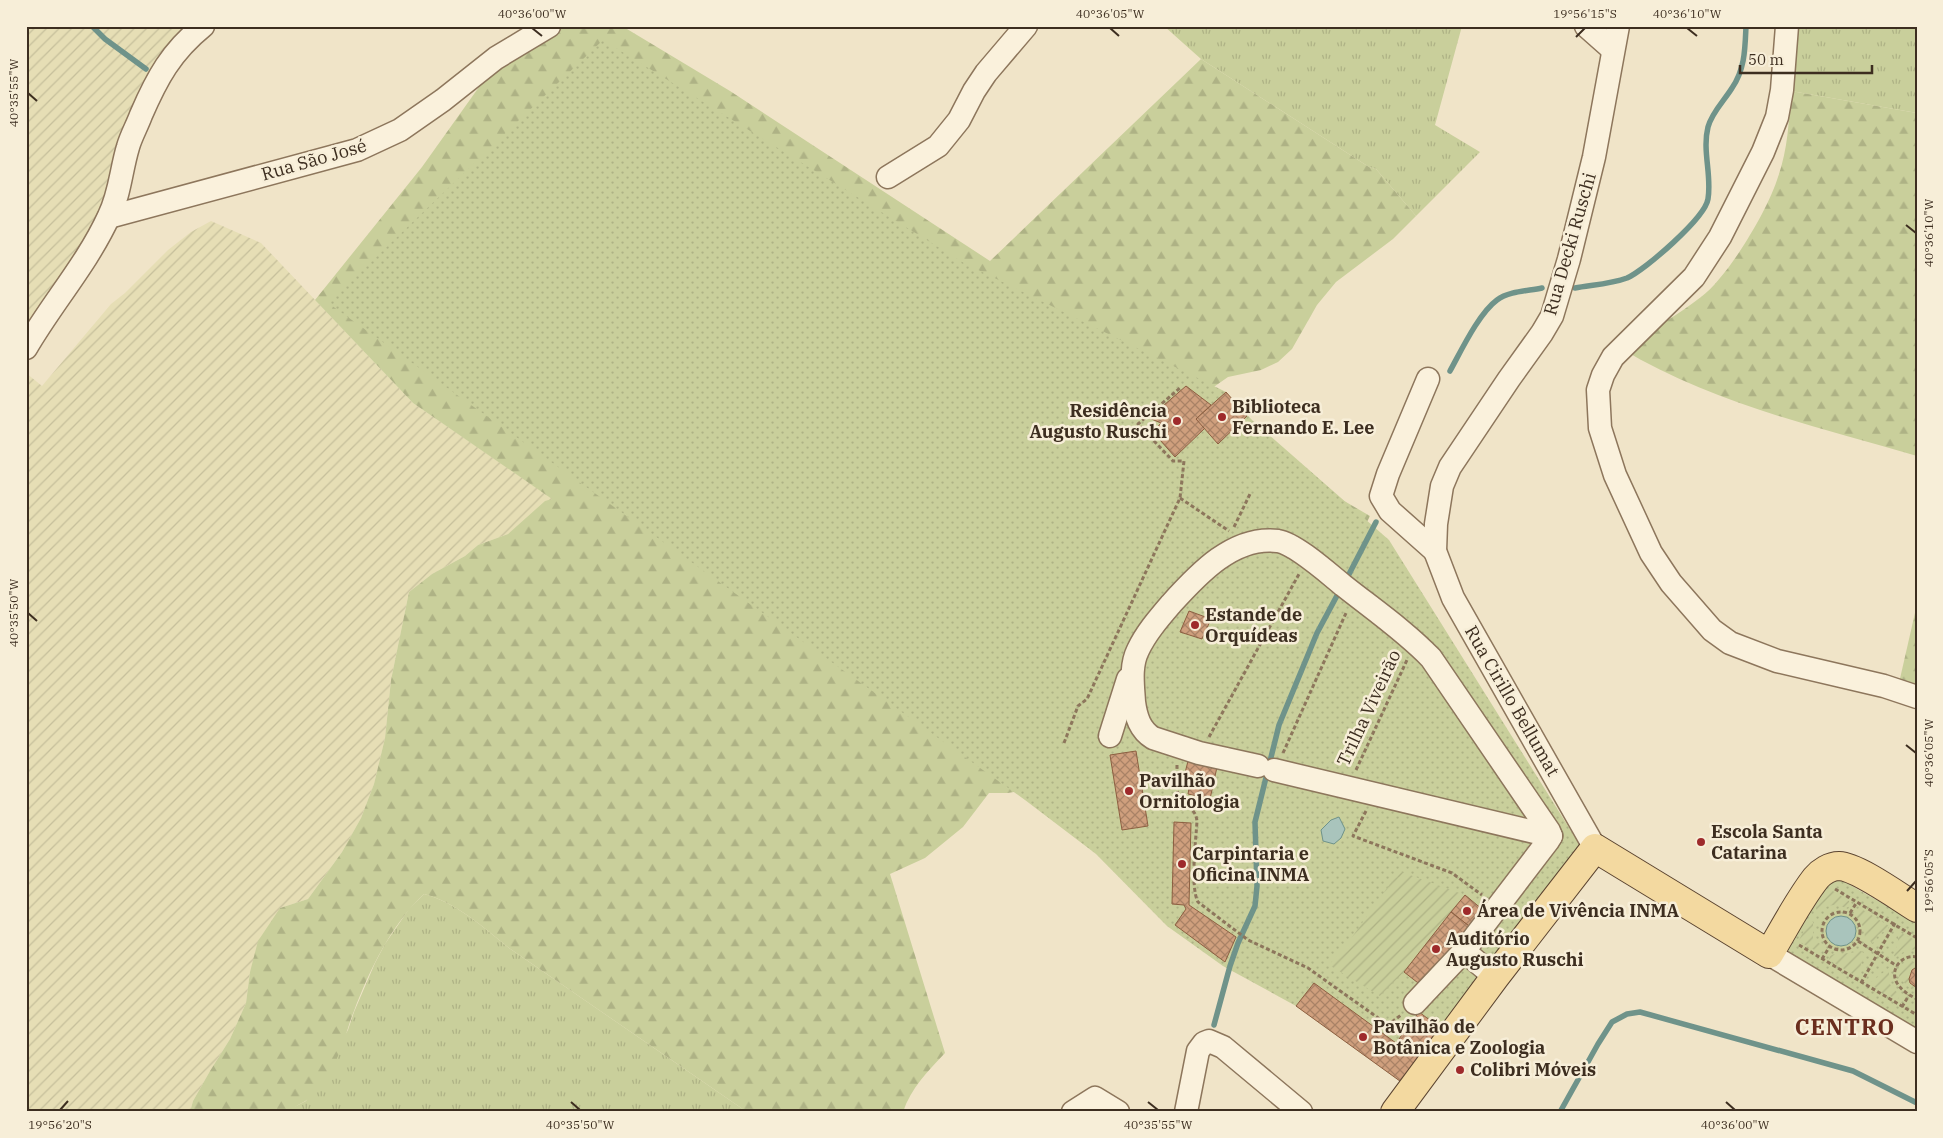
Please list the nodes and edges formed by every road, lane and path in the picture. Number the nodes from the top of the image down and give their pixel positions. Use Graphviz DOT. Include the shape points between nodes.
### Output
graph roads {
  1 [pos="203,26"];
  2 [pos="548,26"];
  3 [pos="1026,26"];
  4 [pos="1586,26"];
  5 [pos="1618,26"];
  6 [pos="1787,26"];
  7 [pos="1612,49"];
  8 [pos="888,177"];
  9 [pos="109,218"];
  10 [pos="26,348"];
  11 [pos="1428,379"];
  12 [pos="1180,388"];
  13 [pos="1250,494"];
  14 [pos="1180,498"];
  15 [pos="1436,551"];
  16 [pos="1308,558"];
  17 [pos="1345,586"];
  18 [pos="1416,642"];
  19 [pos="1133,663"];
  20 [pos="1917,697"];
  21 [pos="1110,736"];
  22 [pos="1064,743"];
  23 [pos="1177,746"];
  24 [pos="1199,753"];
  25 [pos="1269,769"];
  26 [pos="1348,786"];
  27 [pos="1375,792"];
  28 [pos="1551,836"];
  29 [pos="1595,848"];
  30 [pos="1828,885"];
  31 [pos="1857,902"];
  32 [pos="1499,908"];
  33 [pos="1908,912"];
  34 [pos="1850,913"];
  35 [pos="1894,924"];
  36 [pos="1917,938"];
  37 [pos="1858,941"];
  38 [pos="1794,942"];
  39 [pos="1830,946"];
  40 [pos="1464,951"];
  41 [pos="1769,954"];
  42 [pos="1878,954"];
  43 [pos="1917,957"];
  44 [pos="1822,959"];
  45 [pos="1897,966"];
  46 [pos="1495,977"];
  47 [pos="1862,983"];
  48 [pos="1859,987"];
  49 [pos="1909,995"];
  50 [pos="1917,998"];
  51 [pos="1415,1003"];
  52 [pos="1902,1007"];
  53 [pos="1917,1015"];
  54 [pos="1917,1042"];
  55 [pos="1073,1112"];
  56 [pos="1118,1112"];
  57 [pos="1186,1112"];
  58 [pos="1301,1112"];
  59 [pos="1395,1112"];
  1 -- 9 [label="street" via="169,60 154,84 128,147 117,199"];
  2 -- 9 [label="street, Rua São José" via="496,58 400,130 357,150"];
  3 -- 8 [label="street" via="986,72 959,120 938,146"];
  4 -- 7 [label="street"];
  5 -- 7 [label="street, Rua Decki Ruschi"];
  6 -- 20 [label="street" via="1778,117 1763,152 1720,236 1694,277 1613,357 1598,390 1600,428 1615,475 1651,553 1671,583 1712,630 1730,643 1777,661"];
  7 -- 15 [label="street, Rua Decki Ruschi" via="1594,157 1552,316 1450,466 1438,504"];
  9 -- 10 [label="street" via="88,257"];
  11 -- 15 [label="street" via="1381,496 1390,512"];
  12 -- 14 [label="path" via="1138,424 1173,461 1184,460"];
  13 -- 14 [label="path" via="1232,532"];
  14 -- 22 [label="path" via="1087,699 1078,706"];
  15 -- 29 [label="street, Rua Cirillo Bellumat" via="1453,598"];
  16 -- 17 [label="street"];
  16 -- 19 [label="street" via="1291,545 1279,541 1249,544 1232,551 1209,565 1168,608 1149,632"];
  16 -- 24 [label="path"];
  17 -- 18 [label="street"];
  17 -- 25 [label="path"];
  18 -- 26 [label="path, Trilha Viveirão"];
  18 -- 28 [label="street" via="1432,658"];
  19 -- 21 [label="street"];
  19 -- 23 [label="street" via="1135,710 1142,730 1153,738"];
  23 -- 24 [label="street"];
  23 -- 51 [label="path" via="1177,791 1181,800 1196,813 1195,897 1198,902 1248,940 1308,968 1388,1025"];
  24 -- 25 [label="street"];
  25 -- 26 [label="street"];
  26 -- 27 [label="street"];
  27 -- 28 [label="street"];
  27 -- 32 [label="path" via="1353,836 1452,873"];
  28 -- 32 [label="street"];
  29 -- 41 [label="main road"];
  29 -- 46 [label="main road"];
  30 -- 31 [label="path"];
  31 -- 34 [label="path"];
  31 -- 35 [label="path"];
  32 -- 40 [label="street"];
  33 -- 35 [label="path"];
  33 -- 41 [label="main road" via="1869,879 1848,868 1830,868 1816,878"];
  34 -- 37 [label="path" via="1856,917 1861,929"];
  34 -- 39 [label="path" via="1838,911 1827,918 1822,929"];
  35 -- 36 [label="path"];
  35 -- 42 [label="path"];
  37 -- 39 [label="path" via="1848,949"];
  37 -- 42 [label="path"];
  38 -- 44 [label="path"];
  39 -- 44 [label="path"];
  40 -- 46 [label="street"];
  40 -- 51 [label="street"];
  41 -- 54 [label="street"];
  42 -- 45 [label="path"];
  42 -- 47 [label="path"];
  43 -- 45 [label="path" via="1902,959"];
  44 -- 47 [label="path"];
  45 -- 49 [label="path" via="1895,979"];
  46 -- 59 [label="main road"];
  47 -- 48 [label="path"];
  47 -- 52 [label="path"];
  49 -- 50 [label="path"];
  49 -- 52 [label="path"];
  52 -- 53 [label="path"];
  55 -- 56 [label="street" via="1095,1098"];
  57 -- 58 [label="street" via="1198,1051 1204,1042 1209,1041 1218,1043"];
}
